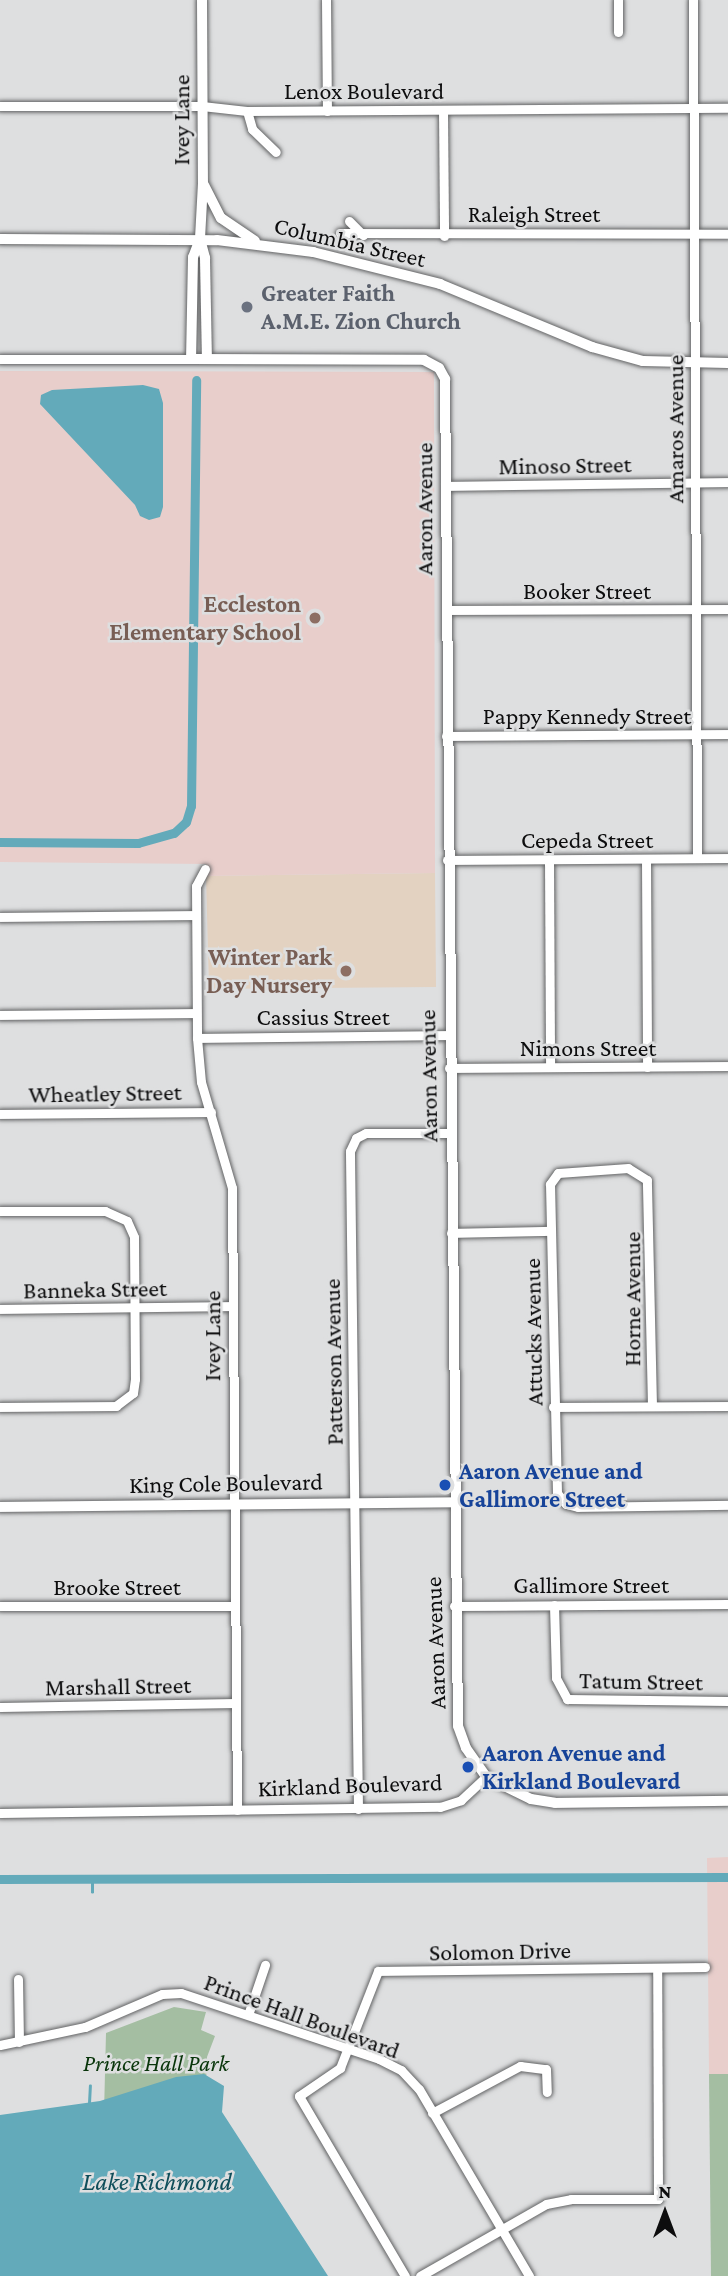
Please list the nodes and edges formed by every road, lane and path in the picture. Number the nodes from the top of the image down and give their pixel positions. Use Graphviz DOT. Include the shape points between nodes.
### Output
graph roads {
  1 [pos="202,0"];
  2 [pos="326,0"];
  3 [pos="618,0"];
  4 [pos="693,0"];
  5 [pos="618,32"];
  6 [pos="0,106"];
  7 [pos="202,106"];
  8 [pos="694,108"];
  9 [pos="728,108"];
  10 [pos="443,110"];
  11 [pos="247,111"];
  12 [pos="327,111"];
  13 [pos="276,152"];
  14 [pos="203,183"];
  15 [pos="349,221"];
  16 [pos="340,233"];
  17 [pos="694,234"];
  18 [pos="728,234"];
  19 [pos="363,235"];
  20 [pos="444,236"];
  21 [pos="0,239"];
  22 [pos="200,239"];
  23 [pos="259,243"];
  24 [pos="0,359"];
  25 [pos="191,359"];
  26 [pos="207,359"];
  27 [pos="694,363"];
  28 [pos="728,363"];
  29 [pos="695,482"];
  30 [pos="728,482"];
  31 [pos="445,486"];
  32 [pos="728,609"];
  33 [pos="446,610"];
  34 [pos="697,610"];
  35 [pos="696,734"];
  36 [pos="728,734"];
  37 [pos="446,736"];
  38 [pos="697,858"];
  39 [pos="728,858"];
  40 [pos="549,859"];
  41 [pos="646,859"];
  42 [pos="447,860"];
  43 [pos="205,869"];
  44 [pos="196,915"];
  45 [pos="0,917"];
  46 [pos="196,1013"];
  47 [pos="0,1016"];
  48 [pos="449,1035"];
  49 [pos="197,1038"];
  50 [pos="728,1066"];
  51 [pos="647,1067"];
  52 [pos="449,1068"];
  53 [pos="550,1068"];
  54 [pos="211,1112"];
  55 [pos="0,1114"];
  56 [pos="450,1133"];
  57 [pos="650,1192"];
  58 [pos="0,1212"];
  59 [pos="550,1231"];
  60 [pos="450,1233"];
  61 [pos="233,1306"];
  62 [pos="135,1307"];
  63 [pos="0,1309"];
  64 [pos="652,1406"];
  65 [pos="728,1406"];
  66 [pos="0,1407"];
  67 [pos="553,1407"];
  68 [pos="453,1502"];
  69 [pos="354,1503"];
  70 [pos="234,1504"];
  71 [pos="728,1505"];
  72 [pos="0,1507"];
  73 [pos="728,1604"];
  74 [pos="554,1605"];
  75 [pos="0,1606"];
  76 [pos="235,1606"];
  77 [pos="454,1606"];
  78 [pos="728,1701"];
  79 [pos="236,1703"];
  80 [pos="0,1707"];
  81 [pos="486,1777"];
  82 [pos="728,1801"];
  83 [pos="358,1809"];
  84 [pos="237,1810"];
  85 [pos="0,1813"];
  86 [pos="265,1965"];
  87 [pos="705,1967"];
  88 [pos="657,1969"];
  89 [pos="18,1979"];
  90 [pos="249,2012"];
  91 [pos="19,2042"];
  92 [pos="0,2045"];
  93 [pos="349,2049"];
  94 [pos="547,2092"];
  95 [pos="432,2113"];
  96 [pos="500,2229"];
  97 [pos="405,2276"];
  98 [pos="420,2276"];
  99 [pos="528,2276"];
  1 -- 7 [label="street, Ivey Lane"];
  2 -- 12 [label="street"];
  3 -- 5 [label="street"];
  4 -- 8 [label="street, Amaros Avenue"];
  6 -- 7 [label="street, Lenox Boulevard"];
  7 -- 11 [label="street, Lenox Boulevard"];
  7 -- 14 [label="street, Ivey Lane"];
  8 -- 9 [label="street, Lenox Boulevard"];
  8 -- 10 [label="street, Lenox Boulevard"];
  8 -- 17 [label="street, Amaros Avenue"];
  10 -- 12 [label="street, Lenox Boulevard"];
  10 -- 20 [label="street"];
  11 -- 12 [label="street, Lenox Boulevard"];
  11 -- 13 [label="street" via="252,130"];
  14 -- 22 [label="street, Ivey Lane"];
  14 -- 23 [label="street" via="220,218"];
  15 -- 19 [label="street"];
  16 -- 19 [label="street, Raleigh Street"];
  17 -- 18 [label="street, Raleigh Street"];
  17 -- 20 [label="street, Raleigh Street"];
  17 -- 27 [label="street, Amaros Avenue"];
  19 -- 20 [label="street, Raleigh Street"];
  21 -- 22 [label="street"];
  22 -- 23 [label="street, Columbia Street"];
  22 -- 25 [label="street, Ivey Lane" via="192,257"];
  22 -- 26 [label="street, Ivey Lane" via="205,258"];
  23 -- 27 [label="street, Columbia Street" via="440,285 592,347 643,361"];
  24 -- 25 [label="street"];
  25 -- 26 [label="street"];
  26 -- 31 [label="street, Aaron Avenue" via="424,360 439,368 445,379"];
  27 -- 28 [label="street, Columbia Street"];
  27 -- 29 [label="street, Amaros Avenue"];
  29 -- 30 [label="street, Minoso Street"];
  29 -- 31 [label="street, Minoso Street"];
  29 -- 34 [label="street, Amaros Avenue"];
  31 -- 33 [label="street, Aaron Avenue"];
  32 -- 34 [label="street, Booker Street"];
  33 -- 34 [label="street, Booker Street"];
  33 -- 37 [label="street, Aaron Avenue"];
  34 -- 35 [label="street, Amaros Avenue"];
  35 -- 36 [label="street, Pappy Kennedy Street"];
  35 -- 37 [label="street, Pappy Kennedy Street"];
  35 -- 38 [label="street, Amaros Avenue"];
  37 -- 42 [label="street, Aaron Avenue"];
  38 -- 39 [label="street, Cepeda Street"];
  38 -- 41 [label="street, Cepeda Street"];
  40 -- 41 [label="street, Cepeda Street"];
  40 -- 42 [label="street, Cepeda Street"];
  40 -- 53 [label="street"];
  41 -- 51 [label="street"];
  42 -- 48 [label="street, Aaron Avenue"];
  43 -- 44 [label="street, Ivey Lane" via="196,886"];
  44 -- 45 [label="street"];
  44 -- 46 [label="street, Ivey Lane"];
  46 -- 47 [label="street"];
  46 -- 49 [label="street, Ivey Lane"];
  48 -- 49 [label="street, Cassius Street"];
  48 -- 52 [label="street, Aaron Avenue"];
  49 -- 54 [label="street, Ivey Lane" via="201,1082"];
  50 -- 51 [label="street, Nimons Street"];
  51 -- 53 [label="street, Nimons Street"];
  52 -- 53 [label="street, Nimons Street"];
  52 -- 56 [label="street, Aaron Avenue"];
  54 -- 55 [label="street, Wheatley Street"];
  54 -- 61 [label="street, Ivey Lane" via="232,1188"];
  56 -- 60 [label="street, Aaron Avenue"];
  56 -- 69 [label="street, Patterson Avenue" via="366,1133 356,1138 350,1151"];
  57 -- 59 [label="street, Attucks Avenue" via="639,1171 628,1168 558,1173 550,1184"];
  57 -- 64 [label="street, Horne Avenue"];
  58 -- 62 [label="street" via="105,1210 120,1214 134,1237"];
  59 -- 60 [label="street"];
  59 -- 67 [label="street, Attucks Avenue"];
  60 -- 68 [label="street, Aaron Avenue"];
  61 -- 62 [label="street, Banneka Street"];
  61 -- 70 [label="street, Ivey Lane"];
  62 -- 63 [label="street, Banneka Street"];
  62 -- 66 [label="street" via="133,1393 116,1406"];
  64 -- 65 [label="street"];
  64 -- 67 [label="street"];
  67 -- 71 [label="street, Attucks Avenue" via="554,1480 566,1504"];
  68 -- 69 [label="street, King Cole Boulevard"];
  68 -- 77 [label="street, Aaron Avenue"];
  69 -- 70 [label="street, King Cole Boulevard"];
  69 -- 83 [label="street, Patterson Avenue"];
  70 -- 72 [label="street, King Cole Boulevard"];
  70 -- 76 [label="street, Ivey Lane"];
  73 -- 74 [label="street, Gallimore Street"];
  74 -- 77 [label="street, Gallimore Street"];
  74 -- 78 [label="street, Tatum Street" via="556,1678 567,1699"];
  75 -- 76 [label="street, Brooke Street"];
  76 -- 79 [label="street, Ivey Lane"];
  77 -- 81 [label="street, Aaron Avenue" via="458,1726 466,1748"];
  79 -- 80 [label="street, Marshall Street"];
  79 -- 84 [label="street, Ivey Lane"];
  81 -- 82 [label="street" via="531,1799 555,1803"];
  81 -- 83 [label="street, Kirkland Boulevard" via="461,1800 440,1807"];
  83 -- 84 [label="street, Kirkland Boulevard"];
  84 -- 85 [label="street, Kirkland Boulevard"];
  86 -- 90 [label="street"];
  87 -- 88 [label="street, Solomon Drive"];
  88 -- 93 [label="street, Solomon Drive" via="378,1971"];
  88 -- 96 [label="street" via="658,2199 571,2199 546,2204"];
  89 -- 91 [label="street"];
  90 -- 91 [label="street, Prince Hall Boulevard" via="181,1993 162,1994 93,2024"];
  90 -- 93 [label="street, Prince Hall Boulevard"];
  91 -- 92 [label="street, Prince Hall Boulevard"];
  93 -- 95 [label="street, Prince Hall Boulevard" via="401,2070"];
  93 -- 97 [label="street" via="334,2074 299,2096"];
  94 -- 95 [label="street" via="546,2069 520,2066"];
  95 -- 96 [label="street, Prince Hall Boulevard"];
  96 -- 98 [label="street"];
  96 -- 99 [label="street, Prince Hall Boulevard"];
}
